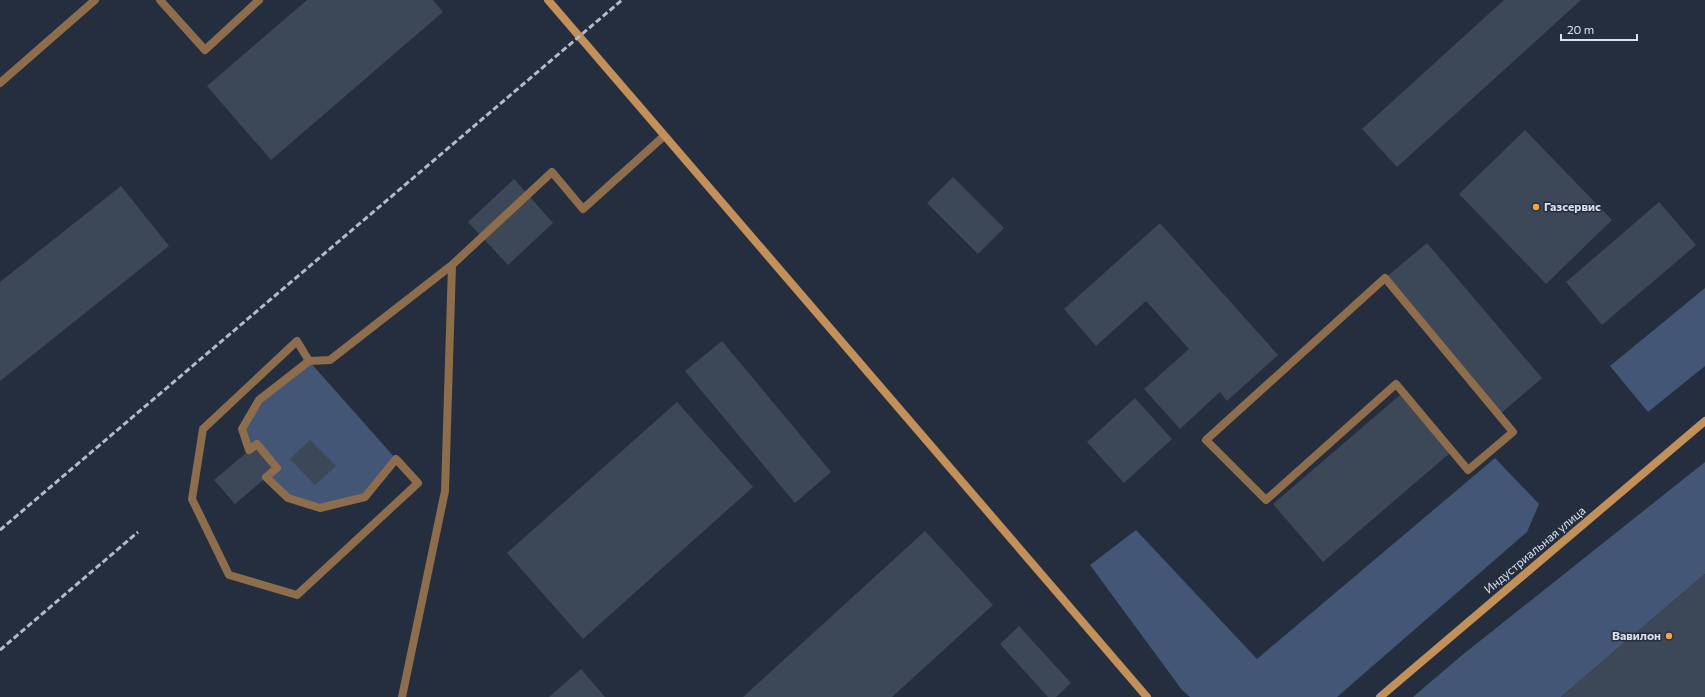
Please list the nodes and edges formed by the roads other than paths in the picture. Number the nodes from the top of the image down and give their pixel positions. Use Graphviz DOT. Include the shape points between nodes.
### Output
graph roads {
  1 [pos="95,0"];
  2 [pos="160,0"];
  3 [pos="260,0"];
  4 [pos="548,0"];
  5 [pos="0,83"];
  6 [pos="664,136"];
  7 [pos="452,265"];
  8 [pos="309,360"];
  9 [pos="1705,421"];
  10 [pos="1266,500"];
  11 [pos="402,697"];
  12 [pos="1147,697"];
  13 [pos="1380,697"];
  1 -- 5 [label="lane"];
  2 -- 3 [label="lane" via="205,50"];
  4 -- 6 [label="main road"];
  6 -- 7 [label="lane" via="583,209 552,172"];
  6 -- 12 [label="main road"];
  7 -- 8 [label="lane" via="330,360"];
  7 -- 11 [label="lane" via="445,491"];
  8 -- 8 [label="lane" via="259,400 242,429 249,450 257,444 277,468 266,477 288,498 320,508 365,497 396,459 418,483 297,595 229,575 192,499 203,430 297,341"];
  9 -- 13 [label="main road, Индустриальная улица"];
  10 -- 10 [label="lane" via="1206,440 1385,278 1513,432 1468,470 1396,384"];
}
